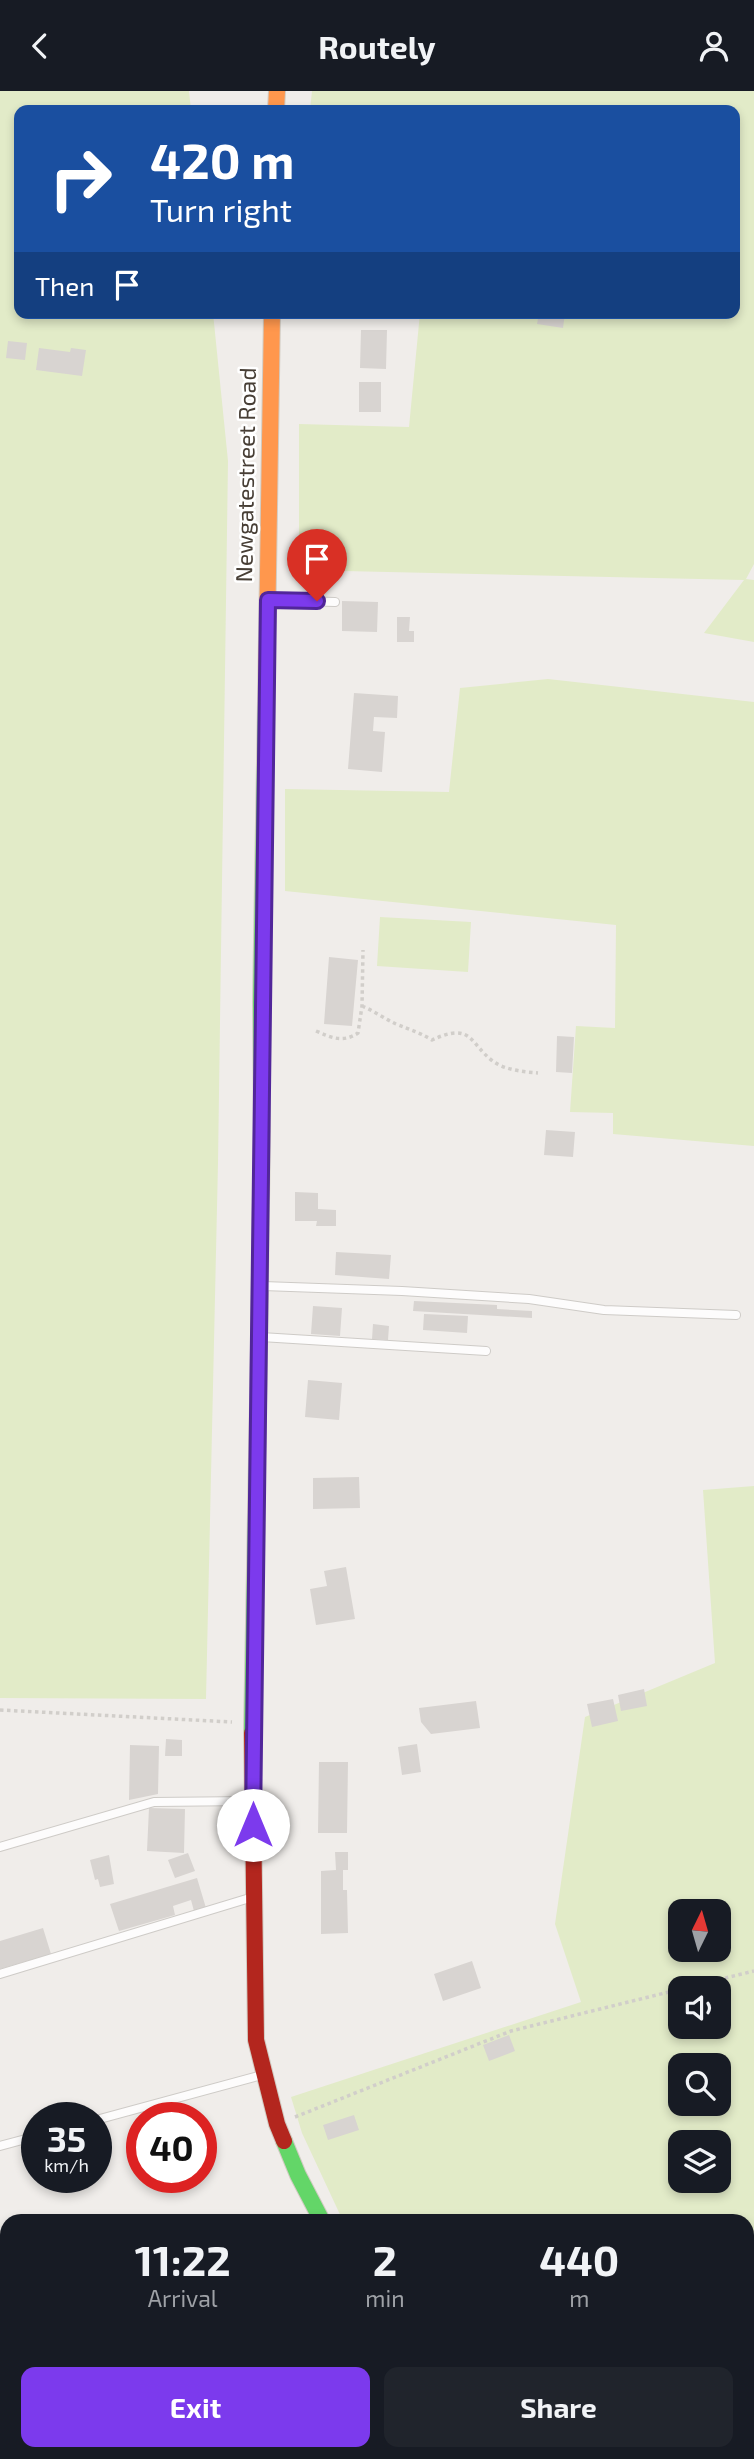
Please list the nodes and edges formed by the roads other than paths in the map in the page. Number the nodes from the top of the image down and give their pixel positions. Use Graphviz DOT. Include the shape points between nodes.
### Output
graph roads {
  1 [pos="272,319"];
  2 [pos="268,600"];
  3 [pos="335,602"];
  4 [pos="260,1286"];
  5 [pos="736,1315"];
  6 [pos="258,1337"];
  7 [pos="486,1351"];
  8 [pos="253,1801"];
  9 [pos="0,1847"];
  10 [pos="253,1897"];
  11 [pos="0,1974"];
  12 [pos="263,2074"];
  13 [pos="112,2116"];
  14 [pos="21,2140"];
  15 [pos="0,2146"];
  16 [pos="318,2214"];
  1 -- 2 [label="street, Newgatestreet Road"];
  2 -- 3 [label="lane"];
  2 -- 4 [label="street, Newgatestreet Road"];
  4 -- 5 [label="lane"];
  4 -- 6 [label="street, Newgatestreet Road"];
  6 -- 7 [label="lane"];
  6 -- 8 [label="street, Newgatestreet Road"];
  8 -- 9 [label="lane" via="154,1802"];
  8 -- 10 [label="street, Newgatestreet Road"];
  10 -- 11 [label="lane"];
  10 -- 12 [label="street, Newgatestreet Road" via="256,2040"];
  12 -- 13 [label="lane"];
  12 -- 16 [label="street, Newgatestreet Road" via="277,2124"];
  14 -- 15 [label="lane"];
}
